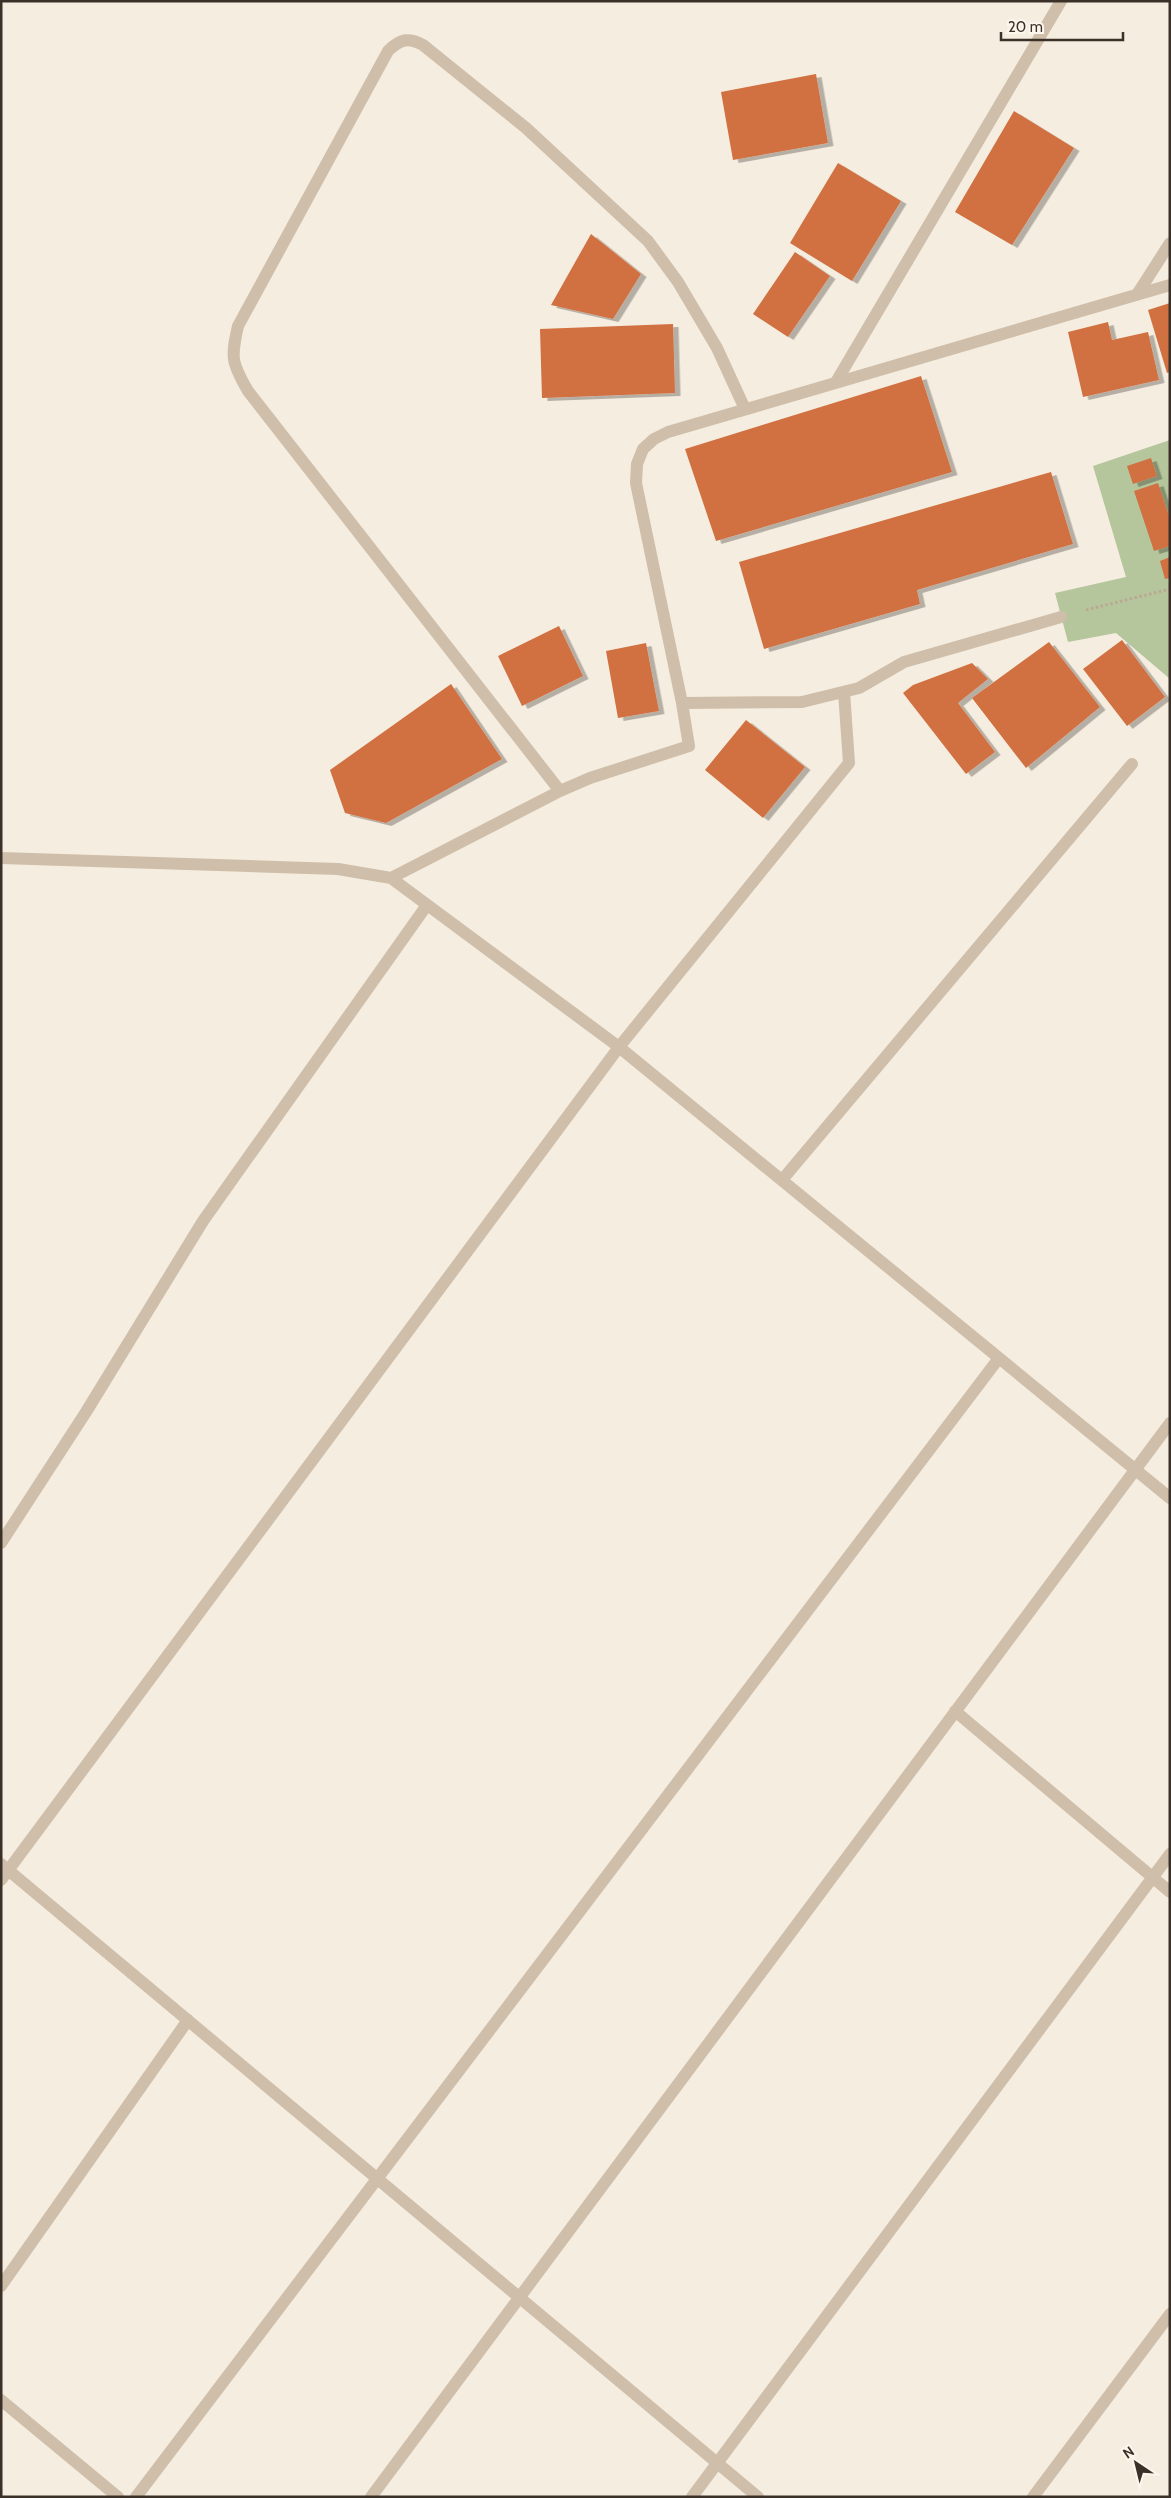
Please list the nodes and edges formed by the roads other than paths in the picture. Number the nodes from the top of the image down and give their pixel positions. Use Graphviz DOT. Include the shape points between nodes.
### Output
graph roads {
  1 [pos="1061,1"];
  2 [pos="1170,243"];
  3 [pos="1170,285"];
  4 [pos="1138,294"];
  5 [pos="836,382"];
  6 [pos="745,409"];
  7 [pos="1061,617"];
  8 [pos="844,692"];
  9 [pos="682,702"];
  10 [pos="1132,764"];
  11 [pos="560,791"];
  12 [pos="1,858"];
  13 [pos="391,878"];
  14 [pos="427,905"];
  15 [pos="619,1047"];
  16 [pos="782,1180"];
  17 [pos="999,1358"];
  18 [pos="1170,1423"];
  19 [pos="1135,1469"];
  20 [pos="1170,1498"];
  21 [pos="1,1543"];
  22 [pos="955,1711"];
  23 [pos="1170,1854"];
  24 [pos="4,1871"];
  25 [pos="1152,1877"];
  26 [pos="1170,1892"];
  27 [pos="188,2020"];
  28 [pos="377,2178"];
  29 [pos="1,2286"];
  30 [pos="519,2297"];
  31 [pos="1170,2314"];
  32 [pos="1,2400"];
  33 [pos="717,2463"];
  34 [pos="118,2497"];
  35 [pos="136,2497"];
  36 [pos="372,2497"];
  37 [pos="692,2497"];
  38 [pos="758,2497"];
  39 [pos="1033,2497"];
  1 -- 5 [label="street"];
  2 -- 4 [label="street"];
  3 -- 4 [label="street"];
  4 -- 5 [label="street"];
  5 -- 6 [label="street"];
  6 -- 9 [label="street" via="654,439 643,449 637,464 636,483"];
  6 -- 11 [label="street" via="717,348 678,282 648,241 526,128 423,45 412,39 396,43 388,51 238,326 232,353 235,370 248,391"];
  7 -- 8 [label="street" via="904,662 859,688"];
  8 -- 9 [label="street" via="802,702"];
  8 -- 15 [label="street" via="849,763"];
  9 -- 11 [label="street" via="689,746"];
  10 -- 16 [label="street"];
  11 -- 13 [label="street"];
  12 -- 13 [label="street" via="338,869"];
  13 -- 14 [label="street"];
  14 -- 15 [label="street"];
  14 -- 21 [label="street" via="203,1221"];
  15 -- 16 [label="street"];
  15 -- 24 [label="street"];
  16 -- 17 [label="street"];
  17 -- 19 [label="street"];
  17 -- 28 [label="street"];
  18 -- 19 [label="street"];
  19 -- 20 [label="street"];
  19 -- 22 [label="street"];
  22 -- 25 [label="street"];
  22 -- 30 [label="street"];
  23 -- 25 [label="street"];
  24 -- 27 [label="street"];
  25 -- 26 [label="street"];
  25 -- 33 [label="street"];
  27 -- 28 [label="street"];
  27 -- 29 [label="street"];
  28 -- 30 [label="street"];
  28 -- 35 [label="street"];
  30 -- 33 [label="street"];
  30 -- 36 [label="street"];
  31 -- 39 [label="street"];
  32 -- 34 [label="street"];
  33 -- 37 [label="street"];
  33 -- 38 [label="street"];
}
